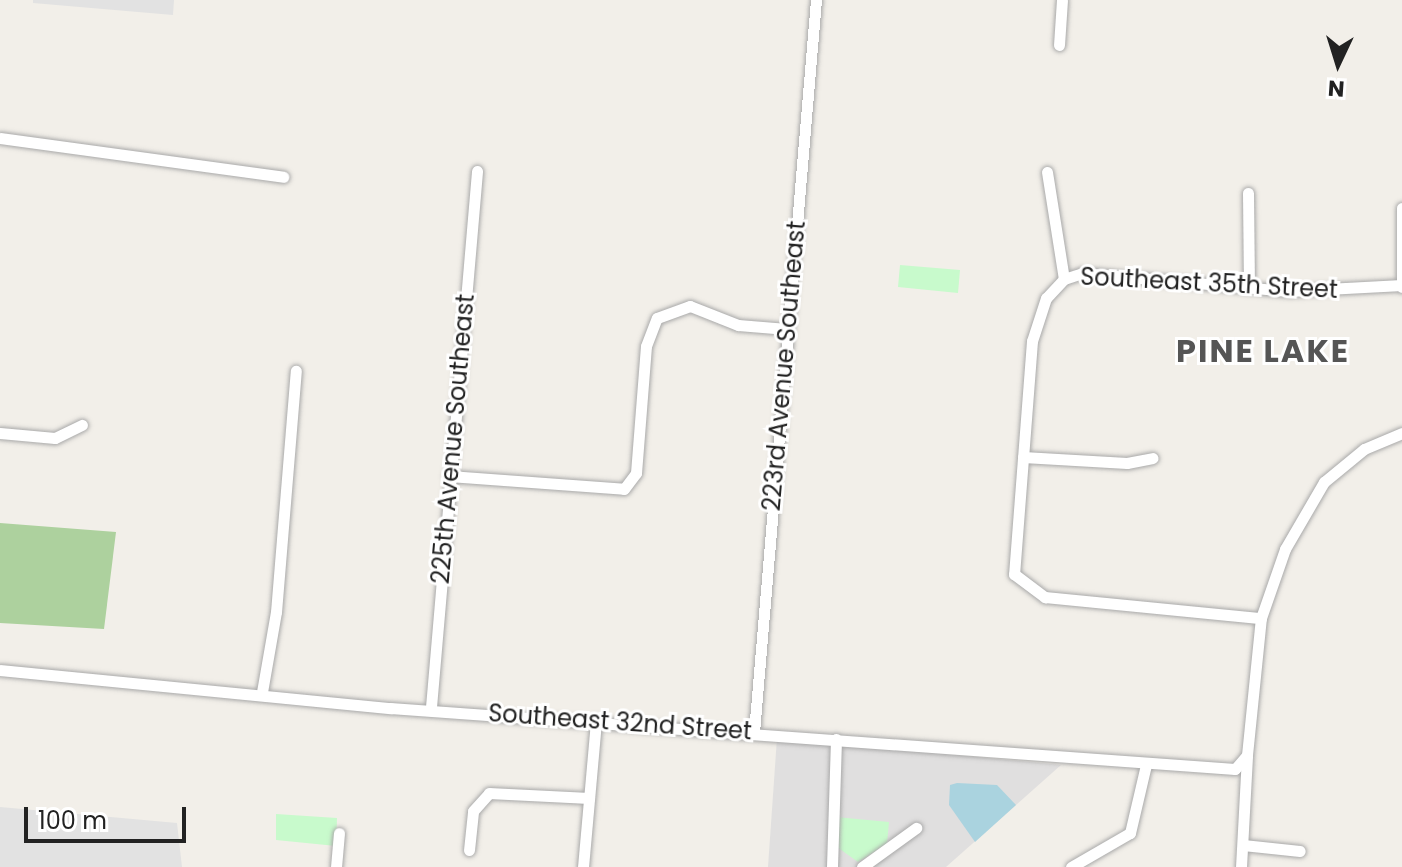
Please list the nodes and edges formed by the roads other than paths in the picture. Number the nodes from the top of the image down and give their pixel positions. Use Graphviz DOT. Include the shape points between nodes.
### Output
graph roads {
  1 [pos="816,0"];
  2 [pos="1062,0"];
  3 [pos="1059,45"];
  4 [pos="0,138"];
  5 [pos="477,171"];
  6 [pos="1047,172"];
  7 [pos="283,177"];
  8 [pos="1248,193"];
  9 [pos="1402,208"];
  10 [pos="1064,279"];
  11 [pos="1402,286"];
  12 [pos="1249,288"];
  13 [pos="787,329"];
  14 [pos="296,371"];
  15 [pos="82,425"];
  16 [pos="0,433"];
  17 [pos="1402,433"];
  18 [pos="1023,457"];
  19 [pos="1153,458"];
  20 [pos="449,476"];
  21 [pos="1261,618"];
  22 [pos="0,670"];
  23 [pos="262,692"];
  24 [pos="431,707"];
  25 [pos="596,721"];
  26 [pos="754,732"];
  27 [pos="836,739"];
  28 [pos="1247,755"];
  29 [pos="1146,765"];
  30 [pos="589,798"];
  31 [pos="916,828"];
  32 [pos="339,833"];
  33 [pos="1243,845"];
  34 [pos="469,850"];
  35 [pos="1300,851"];
  36 [pos="336,867"];
  37 [pos="583,867"];
  38 [pos="832,867"];
  39 [pos="862,867"];
  40 [pos="1071,867"];
  41 [pos="1241,867"];
  1 -- 13 [label="street, 223rd Avenue Southeast"];
  2 -- 3 [label="street"];
  4 -- 7 [label="street"];
  5 -- 20 [label="street, 225th Avenue Southeast"];
  6 -- 10 [label="street"];
  8 -- 12 [label="street"];
  9 -- 11 [label="street"];
  10 -- 12 [label="street, Southeast 35th Street" via="1082,273"];
  10 -- 18 [label="street" via="1046,298 1032,341"];
  11 -- 12 [label="street, Southeast 35th Street"];
  13 -- 20 [label="street" via="738,325 690,306 667,310 648,337 636,473 624,489"];
  13 -- 26 [label="street, 223rd Avenue Southeast"];
  14 -- 23 [label="street" via="276,612"];
  15 -- 16 [label="street" via="55,438"];
  17 -- 21 [label="street" via="1364,449 1324,482 1285,549"];
  18 -- 19 [label="street"];
  18 -- 21 [label="street" via="1013,564 1022,586 1045,597"];
  20 -- 24 [label="street, 225th Avenue Southeast"];
  21 -- 28 [label="street"];
  22 -- 23 [label="street, Southeast 32nd Street"];
  23 -- 24 [label="street, Southeast 32nd Street"];
  24 -- 25 [label="street, Southeast 32nd Street"];
  25 -- 26 [label="street, Southeast 32nd Street"];
  25 -- 30 [label="street"];
  26 -- 27 [label="street, Southeast 32nd Street"];
  27 -- 29 [label="street, Southeast 32nd Street"];
  27 -- 38 [label="street"];
  28 -- 29 [label="street, Southeast 32nd Street" via="1240,767"];
  28 -- 33 [label="street"];
  29 -- 40 [label="street" via="1130,833"];
  30 -- 34 [label="street" via="489,793 473,811"];
  30 -- 37 [label="street"];
  31 -- 39 [label="street"];
  32 -- 36 [label="street"];
  33 -- 35 [label="street"];
  33 -- 41 [label="street"];
}
